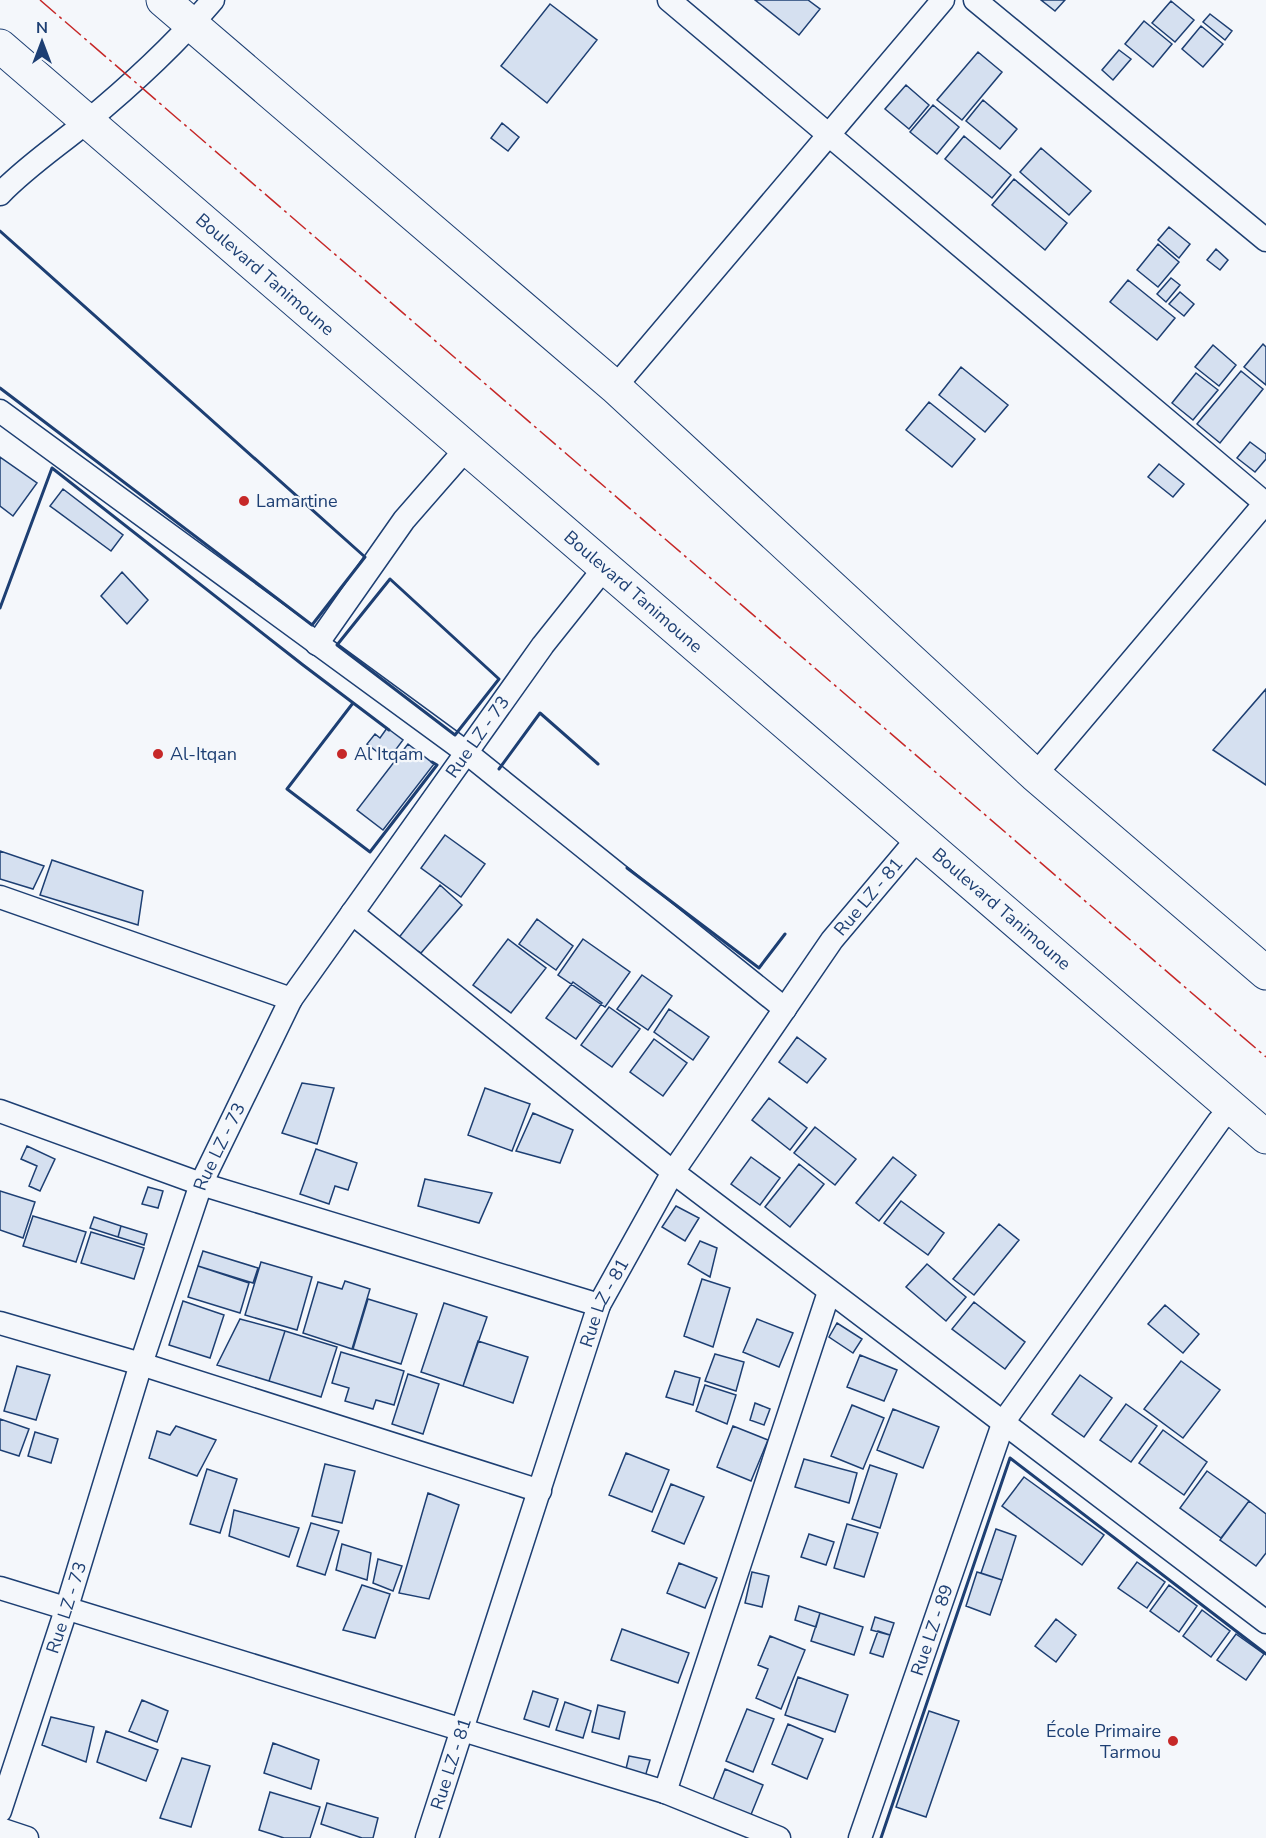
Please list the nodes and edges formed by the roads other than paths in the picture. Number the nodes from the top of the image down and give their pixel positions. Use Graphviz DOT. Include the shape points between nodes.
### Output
graph roads {
  1 [pos="163,0"];
  2 [pos="213,0"];
  3 [pos="669,0"];
  4 [pos="944,0"];
  5 [pos="975,0"];
  6 [pos="192,25"];
  7 [pos="0,46"];
  8 [pos="86,122"];
  9 [pos="829,135"];
  10 [pos="0,194"];
  11 [pos="1266,240"];
  12 [pos="615,387"];
  13 [pos="0,411"];
  14 [pos="466,449"];
  15 [pos="1266,503"];
  16 [pos="606,566"];
  17 [pos="317,644"];
  18 [pos="467,753"];
  19 [pos="1035,775"];
  20 [pos="918,838"];
  21 [pos="0,897"];
  22 [pos="352,913"];
  23 [pos="1266,973"];
  24 [pos="291,999"];
  25 [pos="785,1009"];
  26 [pos="1232,1108"];
  27 [pos="0,1110"];
  28 [pos="1266,1137"];
  29 [pos="673,1172"];
  30 [pos="201,1185"];
  31 [pos="829,1292"];
  32 [pos="599,1305"];
  33 [pos="0,1323"];
  34 [pos="141,1364"];
  35 [pos="1004,1421"];
  36 [pos="540,1491"];
  37 [pos="0,1588"];
  38 [pos="66,1610"];
  39 [pos="1266,1622"];
  40 [pos="463,1730"];
  41 [pos="665,1792"];
  42 [pos="0,1811"];
  43 [pos="0,1829"];
  44 [pos="27,1838"];
  45 [pos="427,1838"];
  46 [pos="779,1838"];
  47 [pos="860,1838"];
  1 -- 6 [label="main road"];
  2 -- 6 [label="street"];
  3 -- 9 [label="street"];
  4 -- 9 [label="street"];
  5 -- 11 [label="street"];
  6 -- 8 [label="street"];
  6 -- 12 [label="main road"];
  7 -- 8 [label="main road, Boulevard Tanimoune"];
  8 -- 10 [label="street" via="20,173"];
  8 -- 14 [label="main road, Boulevard Tanimoune"];
  9 -- 12 [label="street"];
  9 -- 15 [label="street"];
  12 -- 19 [label="main road"];
  13 -- 17 [label="street"];
  14 -- 16 [label="main road, Boulevard Tanimoune"];
  14 -- 17 [label="street" via="405,520"];
  15 -- 19 [label="street"];
  16 -- 18 [label="street, Rue LZ - 73" via="543,645"];
  16 -- 20 [label="main road, Boulevard Tanimoune"];
  17 -- 18 [label="street"];
  18 -- 22 [label="street, Rue LZ - 73"];
  18 -- 25 [label="street"];
  19 -- 23 [label="main road"];
  20 -- 25 [label="street, Rue LZ - 81" via="832,940"];
  20 -- 26 [label="main road, Boulevard Tanimoune"];
  21 -- 24 [label="street"];
  22 -- 24 [label="street, Rue LZ - 73"];
  22 -- 29 [label="street"];
  24 -- 30 [label="street, Rue LZ - 73"];
  25 -- 29 [label="street, Rue LZ - 81"];
  26 -- 28 [label="main road, Boulevard Tanimoune"];
  26 -- 35 [label="street, Rue LZ - 89"];
  27 -- 30 [label="street"];
  29 -- 31 [label="street"];
  29 -- 32 [label="street, Rue LZ - 81"];
  30 -- 32 [label="street"];
  30 -- 34 [label="street, Rue LZ - 73"];
  31 -- 35 [label="street"];
  31 -- 41 [label="street"];
  32 -- 36 [label="street, Rue LZ - 81"];
  33 -- 34 [label="street"];
  34 -- 36 [label="street"];
  34 -- 38 [label="street, Rue LZ - 73"];
  35 -- 39 [label="street"];
  35 -- 47 [label="street, Rue LZ - 89"];
  36 -- 40 [label="street, Rue LZ - 81"];
  37 -- 38 [label="street"];
  38 -- 40 [label="street"];
  38 -- 42 [label="street, Rue LZ - 73"];
  40 -- 41 [label="street"];
  40 -- 45 [label="street, Rue LZ - 81"];
  41 -- 46 [label="street"];
  43 -- 44 [label="street"];
}
